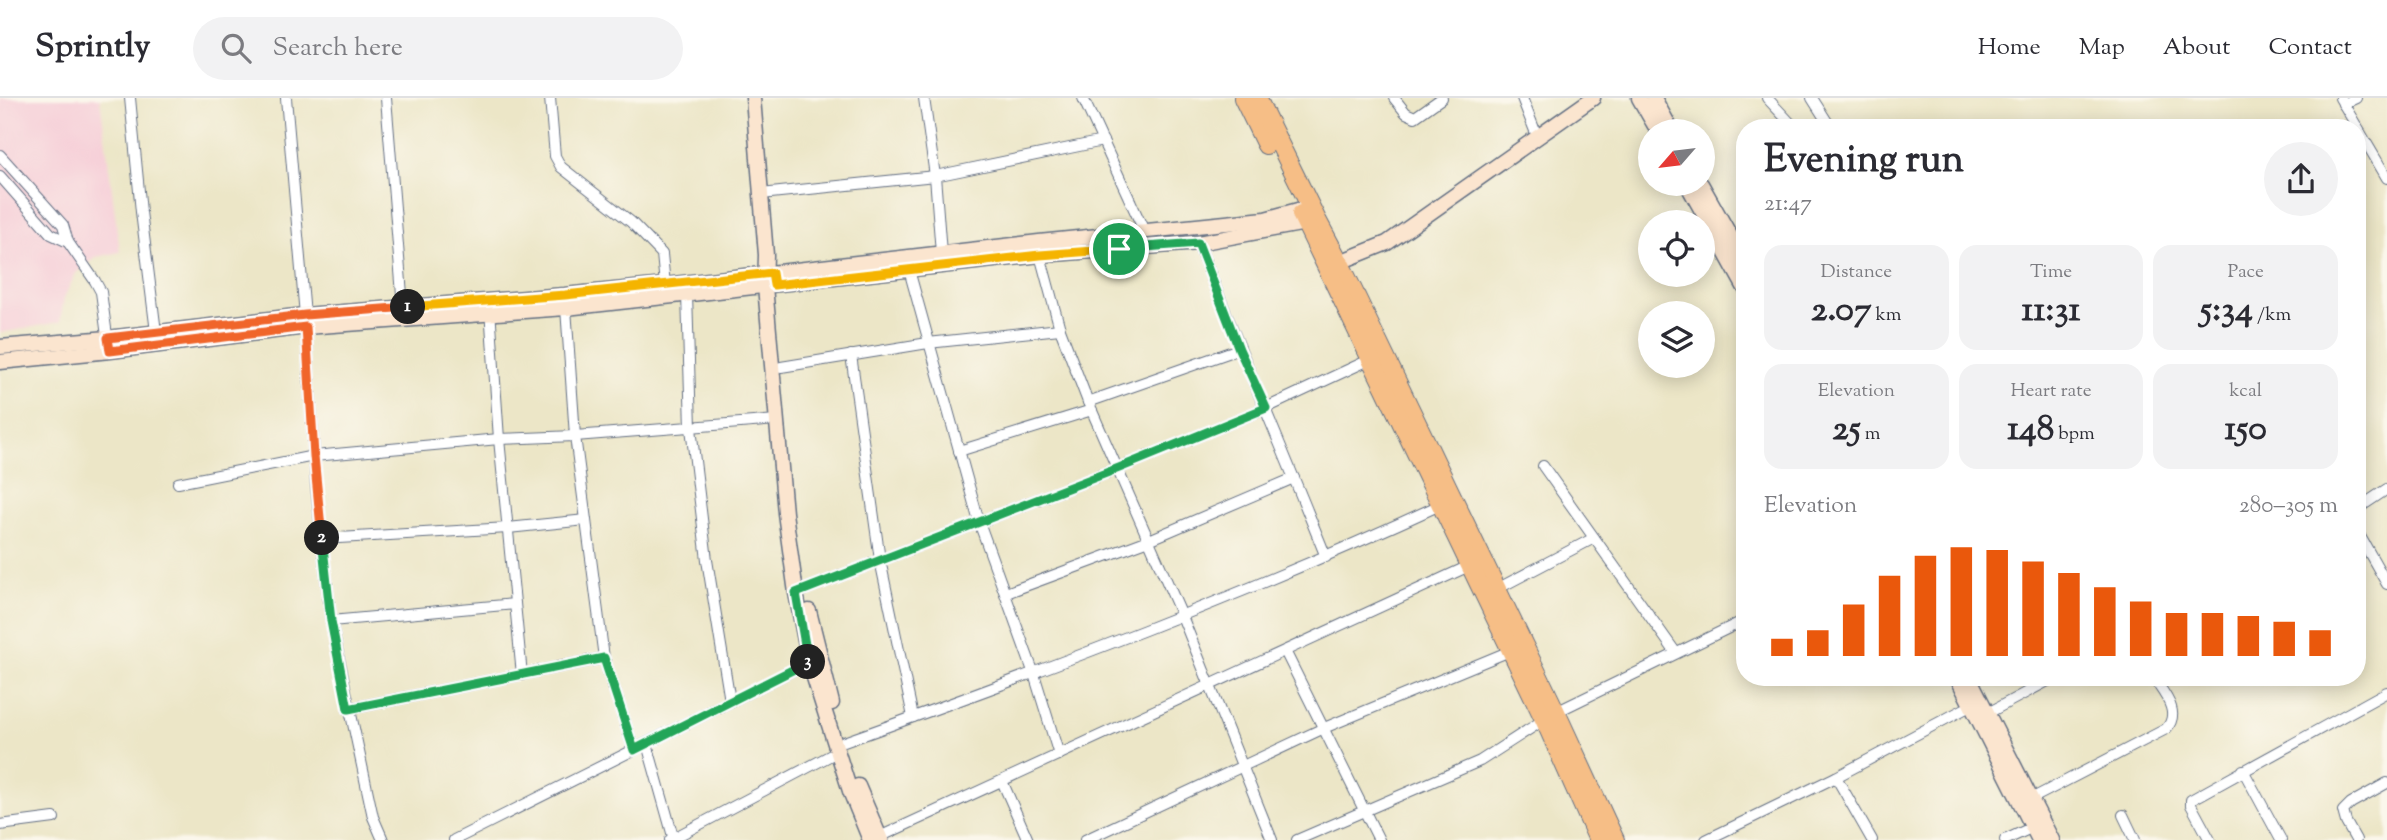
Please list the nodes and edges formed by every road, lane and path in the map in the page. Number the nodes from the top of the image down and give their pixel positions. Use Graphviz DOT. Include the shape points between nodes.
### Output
graph roads {
  1 [pos="130,98"];
  2 [pos="286,98"];
  3 [pos="386,98"];
  4 [pos="550,98"];
  5 [pos="753,98"];
  6 [pos="762,98"];
  7 [pos="925,98"];
  8 [pos="1083,98"];
  9 [pos="1243,98"];
  10 [pos="1257,98"];
  11 [pos="1394,98"];
  12 [pos="1442,98"];
  13 [pos="1522,98"];
  14 [pos="1593,98"];
  15 [pos="1639,98"];
  16 [pos="1654,98"];
  17 [pos="1767,98"];
  18 [pos="1812,98"];
  19 [pos="2356,98"];
  20 [pos="2341,101"];
  21 [pos="1651,119"];
  22 [pos="1665,119"];
  23 [pos="1787,119"];
  24 [pos="1825,119"];
  25 [pos="2352,119"];
  26 [pos="1538,136"];
  27 [pos="1103,141"];
  28 [pos="2366,143"];
  29 [pos="0,155"];
  30 [pos="0,176"];
  31 [pos="935,176"];
  32 [pos="2387,178"];
  33 [pos="761,194"];
  34 [pos="1694,196"];
  35 [pos="1708,196"];
  36 [pos="1308,215"];
  37 [pos="1145,233"];
  38 [pos="68,242"];
  39 [pos="1198,243"];
  40 [pos="1736,246"];
  41 [pos="941,253"];
  42 [pos="1040,255"];
  43 [pos="1333,265"];
  44 [pos="909,270"];
  45 [pos="1736,272"];
  46 [pos="769,280"];
  47 [pos="665,285"];
  48 [pos="687,293"];
  49 [pos="403,307"];
  50 [pos="490,307"];
  51 [pos="566,308"];
  52 [pos="305,321"];
  53 [pos="1060,329"];
  54 [pos="156,332"];
  55 [pos="929,343"];
  56 [pos="109,345"];
  57 [pos="0,347"];
  58 [pos="1239,349"];
  59 [pos="851,355"];
  60 [pos="1369,360"];
  61 [pos="0,362"];
  62 [pos="781,368"];
  63 [pos="1090,406"];
  64 [pos="1266,408"];
  65 [pos="777,420"];
  66 [pos="691,428"];
  67 [pos="575,436"];
  68 [pos="499,439"];
  69 [pos="959,451"];
  70 [pos="314,456"];
  71 [pos="1543,466"];
  72 [pos="1119,468"];
  73 [pos="1294,478"];
  74 [pos="178,483"];
  75 [pos="2387,489"];
  76 [pos="2366,503"];
  77 [pos="1440,505"];
  78 [pos="586,520"];
  79 [pos="979,522"];
  80 [pos="508,528"];
  81 [pos="1594,538"];
  82 [pos="322,539"];
  83 [pos="1149,540"];
  84 [pos="2366,547"];
  85 [pos="1326,557"];
  86 [pos="880,560"];
  87 [pos="1469,566"];
  88 [pos="2387,584"];
  89 [pos="1497,589"];
  90 [pos="800,591"];
  91 [pos="1006,593"];
  92 [pos="515,604"];
  93 [pos="1182,616"];
  94 [pos="331,621"];
  95 [pos="1736,624"];
  96 [pos="1285,651"];
  97 [pos="1510,651"];
  98 [pos="1676,653"];
  99 [pos="604,658"];
  100 [pos="809,662"];
  101 [pos="1034,674"];
  102 [pos="522,675"];
  103 [pos="1209,686"];
  104 [pos="1962,686"];
  105 [pos="1974,686"];
  106 [pos="2038,686"];
  107 [pos="2159,686"];
  108 [pos="2387,692"];
  109 [pos="730,701"];
  110 [pos="1972,705"];
  111 [pos="348,709"];
  112 [pos="1987,712"];
  113 [pos="1550,716"];
  114 [pos="912,717"];
  115 [pos="1324,729"];
  116 [pos="647,744"];
  117 [pos="840,747"];
  118 [pos="634,750"];
  119 [pos="1059,755"];
  120 [pos="1242,766"];
  121 [pos="2243,771"];
  122 [pos="1836,777"];
  123 [pos="1002,781"];
  124 [pos="2387,783"];
  125 [pos="2031,799"];
  126 [pos="1366,811"];
  127 [pos="2123,816"];
  128 [pos="54,818"];
  129 [pos="0,825"];
  130 [pos="2036,833"];
  131 [pos="672,839"];
  132 [pos="875,839"];
  133 [pos="383,840"];
  134 [pos="454,840"];
  135 [pos="1028,840"];
  136 [pos="1085,840"];
  137 [pos="1272,840"];
  138 [pos="1297,840"];
  139 [pos="1379,840"];
  140 [pos="1598,840"];
  141 [pos="1615,840"];
  142 [pos="1706,840"];
  143 [pos="1872,840"];
  144 [pos="2006,840"];
  145 [pos="2052,840"];
  146 [pos="2135,840"];
  147 [pos="2210,840"];
  148 [pos="2281,840"];
  149 [pos="2356,840"];
  1 -- 54 [label="street"];
  2 -- 52 [label="street"];
  3 -- 49 [label="street"];
  4 -- 47 [label="street" via="555,156 561,167 631,222 662,254"];
  5 -- 6 [label="street"];
  5 -- 33 [label="main road"];
  7 -- 31 [label="street"];
  8 -- 27 [label="street"];
  9 -- 36 [label="highway"];
  10 -- 36 [label="highway"];
  11 -- 12 [label="street" via="1415,117"];
  13 -- 26 [label="street"];
  14 -- 26 [label="main road"];
  15 -- 21 [label="main road"];
  16 -- 22 [label="main road"];
  17 -- 23 [label="street"];
  18 -- 24 [label="street"];
  19 -- 20 [label="street"];
  20 -- 25 [label="street"];
  26 -- 43 [label="main road" via="1387,243"];
  27 -- 31 [label="street"];
  27 -- 37 [label="street"];
  28 -- 32 [label="street"];
  29 -- 38 [label="street" via="63,225"];
  30 -- 38 [label="street" via="51,234"];
  31 -- 33 [label="street"];
  31 -- 41 [label="street"];
  33 -- 46 [label="main road"];
  34 -- 45 [label="main road"];
  35 -- 40 [label="main road"];
  36 -- 37 [label="main road"];
  36 -- 39 [label="main road"];
  36 -- 43 [label="highway"];
  37 -- 41 [label="main road"];
  38 -- 56 [label="street" via="101,292"];
  39 -- 42 [label="main road"];
  39 -- 58 [label="street"];
  41 -- 46 [label="main road"];
  42 -- 44 [label="main road"];
  42 -- 53 [label="street"];
  43 -- 60 [label="highway"];
  43 -- 89 [label="highway"];
  44 -- 46 [label="main road"];
  44 -- 55 [label="street"];
  46 -- 47 [label="main road"];
  46 -- 48 [label="main road"];
  46 -- 62 [label="main road"];
  46 -- 65 [label="main road"];
  47 -- 50 [label="main road"];
  48 -- 51 [label="main road"];
  48 -- 66 [label="street"];
  49 -- 50 [label="main road"];
  49 -- 52 [label="main road"];
  50 -- 51 [label="main road"];
  50 -- 52 [label="main road"];
  50 -- 68 [label="street"];
  51 -- 67 [label="street"];
  52 -- 54 [label="main road"];
  52 -- 56 [label="main road"];
  52 -- 70 [label="street"];
  53 -- 55 [label="street"];
  53 -- 63 [label="street"];
  54 -- 56 [label="main road"];
  55 -- 59 [label="street"];
  55 -- 69 [label="street"];
  56 -- 57 [label="main road"];
  56 -- 61 [label="main road"];
  58 -- 63 [label="street"];
  58 -- 64 [label="street"];
  59 -- 62 [label="street"];
  59 -- 86 [label="street"];
  60 -- 64 [label="street"];
  60 -- 77 [label="highway"];
  62 -- 90 [label="main road"];
  63 -- 69 [label="street"];
  63 -- 72 [label="street"];
  64 -- 72 [label="street"];
  64 -- 73 [label="street"];
  65 -- 66 [label="street"];
  65 -- 90 [label="main road" via="785,513"];
  66 -- 67 [label="street"];
  66 -- 109 [label="street"];
  67 -- 68 [label="street"];
  67 -- 78 [label="street"];
  68 -- 70 [label="street"];
  68 -- 80 [label="street"];
  69 -- 79 [label="street"];
  70 -- 74 [label="street"];
  70 -- 82 [label="street"];
  71 -- 81 [label="street"];
  72 -- 79 [label="street"];
  72 -- 83 [label="street"];
  73 -- 83 [label="street"];
  73 -- 85 [label="street"];
  75 -- 76 [label="street"];
  77 -- 85 [label="street"];
  77 -- 87 [label="highway"];
  78 -- 80 [label="street"];
  78 -- 99 [label="street"];
  79 -- 86 [label="street"];
  79 -- 91 [label="street"];
  80 -- 82 [label="street"];
  80 -- 92 [label="street"];
  81 -- 89 [label="street"];
  81 -- 98 [label="street"];
  82 -- 94 [label="street"];
  83 -- 91 [label="street"];
  83 -- 93 [label="street"];
  84 -- 88 [label="street"];
  85 -- 93 [label="street"];
  86 -- 90 [label="street"];
  86 -- 114 [label="street"];
  87 -- 96 [label="street"];
  87 -- 97 [label="highway"];
  89 -- 113 [label="highway"];
  90 -- 100 [label="main road"];
  90 -- 117 [label="main road"];
  91 -- 101 [label="street"];
  92 -- 94 [label="street"];
  92 -- 102 [label="street"];
  93 -- 101 [label="street"];
  93 -- 103 [label="street"];
  94 -- 111 [label="street"];
  95 -- 98 [label="street"];
  96 -- 103 [label="street"];
  96 -- 115 [label="street"];
  97 -- 113 [label="highway"];
  97 -- 115 [label="street"];
  98 -- 113 [label="street"];
  99 -- 102 [label="street"];
  99 -- 118 [label="street"];
  100 -- 109 [label="street"];
  100 -- 117 [label="main road"];
  101 -- 114 [label="street"];
  101 -- 119 [label="street"];
  102 -- 111 [label="street"];
  103 -- 119 [label="street"];
  103 -- 120 [label="street"];
  104 -- 110 [label="main road"];
  105 -- 112 [label="main road"];
  106 -- 112 [label="street"];
  107 -- 125 [label="street" via="2173,709 2172,723 2166,729"];
  108 -- 121 [label="street"];
  109 -- 116 [label="street"];
  110 -- 122 [label="street"];
  110 -- 130 [label="main road"];
  111 -- 133 [label="street" via="373,817"];
  112 -- 125 [label="main road"];
  113 -- 126 [label="street" via="1480,761"];
  113 -- 140 [label="highway"];
  113 -- 141 [label="highway"];
  114 -- 117 [label="street"];
  115 -- 120 [label="street"];
  115 -- 126 [label="street"];
  116 -- 118 [label="street"];
  116 -- 131 [label="street"];
  117 -- 131 [label="street"];
  117 -- 132 [label="main road"];
  118 -- 134 [label="street"];
  119 -- 123 [label="street"];
  120 -- 136 [label="street"];
  120 -- 137 [label="street"];
  121 -- 147 [label="street" via="2191,800"];
  121 -- 148 [label="street"];
  122 -- 142 [label="street"];
  122 -- 143 [label="street"];
  123 -- 132 [label="street"];
  123 -- 135 [label="street"];
  124 -- 149 [label="street" via="2343,811"];
  125 -- 145 [label="main road"];
  126 -- 138 [label="street"];
  126 -- 139 [label="street"];
  127 -- 146 [label="street"];
  128 -- 129 [label="street"];
  130 -- 144 [label="street"];
}
